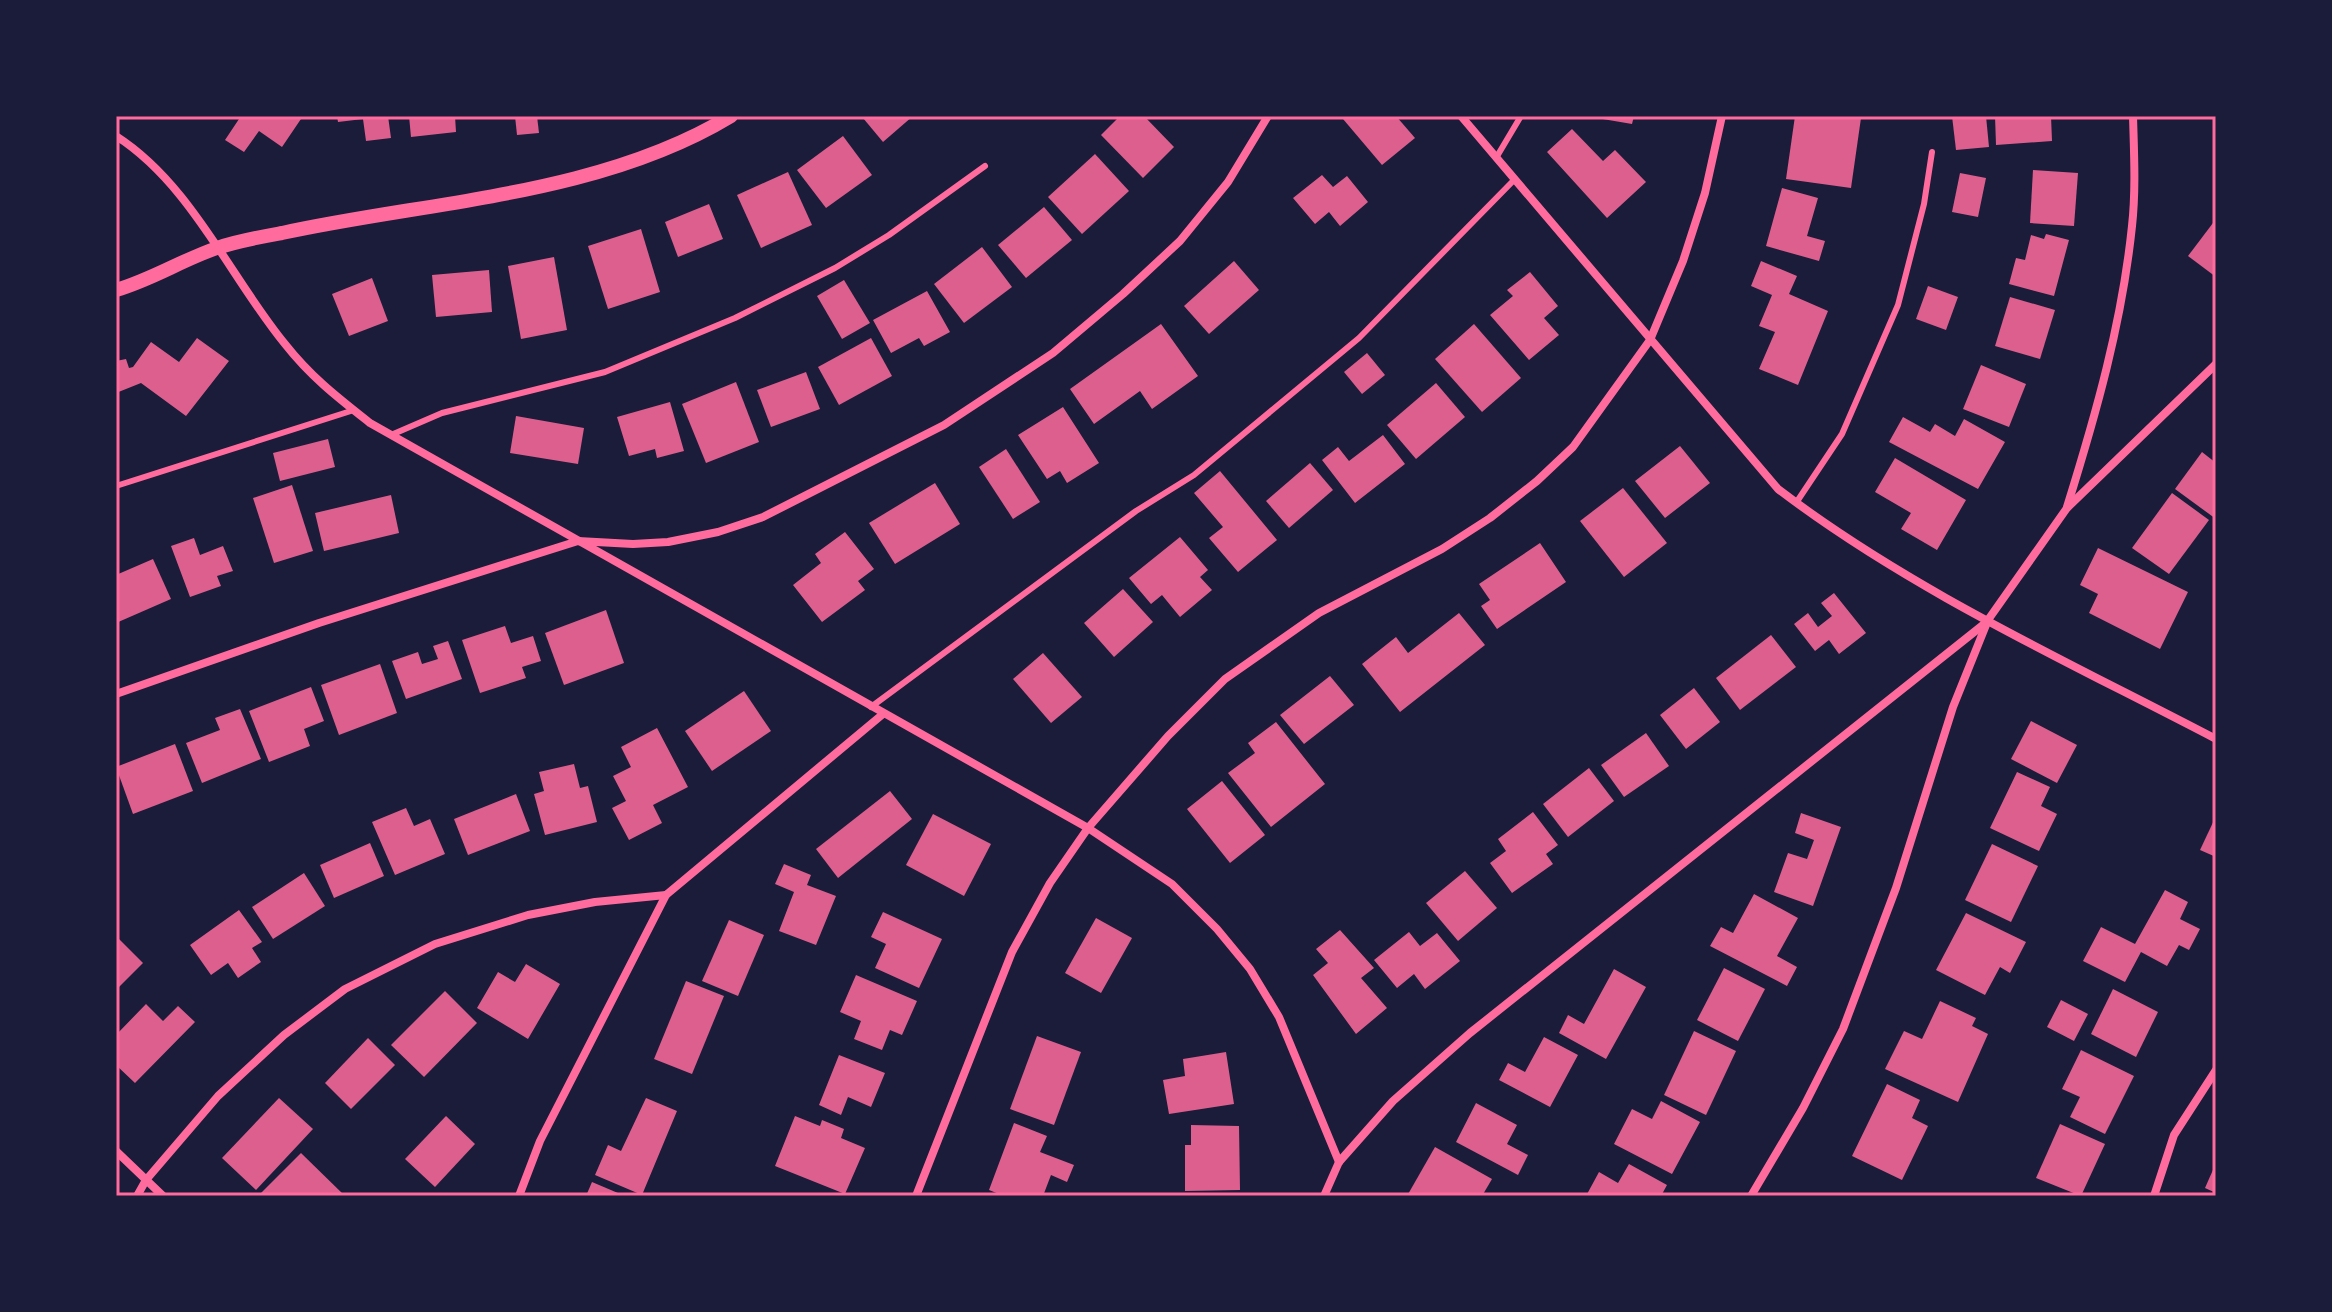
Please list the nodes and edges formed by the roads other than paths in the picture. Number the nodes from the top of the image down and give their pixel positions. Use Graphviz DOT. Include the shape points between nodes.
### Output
graph roads {
  1 [pos="1268,116"];
  2 [pos="1461,116"];
  3 [pos="1521,116"];
  4 [pos="1722,116"];
  5 [pos="2133,116"];
  6 [pos="726,117"];
  7 [pos="116,136"];
  8 [pos="1932,152"];
  9 [pos="1496,158"];
  10 [pos="985,166"];
  11 [pos="1515,179"];
  12 [pos="217,248"];
  13 [pos="116,290"];
  14 [pos="1650,340"];
  15 [pos="2216,364"];
  16 [pos="354,410"];
  17 [pos="391,435"];
  18 [pos="116,486"];
  19 [pos="1796,503"];
  20 [pos="2067,508"];
  21 [pos="578,541"];
  22 [pos="1988,620"];
  23 [pos="116,694"];
  24 [pos="871,707"];
  25 [pos="883,714"];
  26 [pos="2216,739"];
  27 [pos="1088,828"];
  28 [pos="666,895"];
  29 [pos="2216,1070"];
  30 [pos="116,1151"];
  31 [pos="1339,1162"];
  32 [pos="146,1180"];
  33 [pos="137,1196"];
  34 [pos="163,1196"];
  35 [pos="519,1196"];
  36 [pos="916,1196"];
  37 [pos="1324,1196"];
  38 [pos="1751,1196"];
  39 [pos="2154,1196"];
  1 -- 21 [label="street" via="1228,182 1168,252 1053,353 944,425 748,522 668,542"];
  2 -- 9 [label="street"];
  3 -- 9 [label="lane"];
  4 -- 14 [label="street" via="1705,193"];
  5 -- 20 [label="street" via="2132,224 2121,304 2099,403"];
  6 -- 12 [label="street" via="658,151 516,192"];
  7 -- 12 [label="street" via="164,176"];
  8 -- 19 [label="lane" via="1898,305 1842,434"];
  9 -- 11 [label="street"];
  10 -- 17 [label="lane" via="835,268 735,318 605,372 442,413"];
  11 -- 14 [label="street"];
  11 -- 24 [label="lane" via="1359,338 1194,475 1136,511"];
  12 -- 13 [label="street"];
  12 -- 16 [label="street" via="318,383"];
  14 -- 19 [label="street" via="1778,489"];
  14 -- 27 [label="street" via="1573,447 1537,481 1442,549 1319,613 1225,679"];
  15 -- 20 [label="street"];
  16 -- 17 [label="street"];
  16 -- 18 [label="lane"];
  17 -- 21 [label="street"];
  19 -- 22 [label="street"];
  20 -- 22 [label="street"];
  21 -- 23 [label="street"];
  21 -- 24 [label="street"];
  22 -- 26 [label="street"];
  22 -- 31 [label="street" via="1470,1033 1393,1101"];
  22 -- 38 [label="street" via="1843,1029"];
  24 -- 25 [label="street"];
  25 -- 27 [label="street"];
  25 -- 28 [label="street"];
  27 -- 31 [label="street" via="1172,884 1250,969 1279,1017"];
  27 -- 36 [label="street" via="1012,952"];
  28 -- 32 [label="street" via="528,915 435,944 345,989 284,1035 218,1096"];
  28 -- 35 [label="street" via="540,1141"];
  29 -- 39 [label="street" via="2174,1135"];
  30 -- 32 [label="street"];
  31 -- 37 [label="street"];
  32 -- 33 [label="street"];
  32 -- 34 [label="street"];
}
